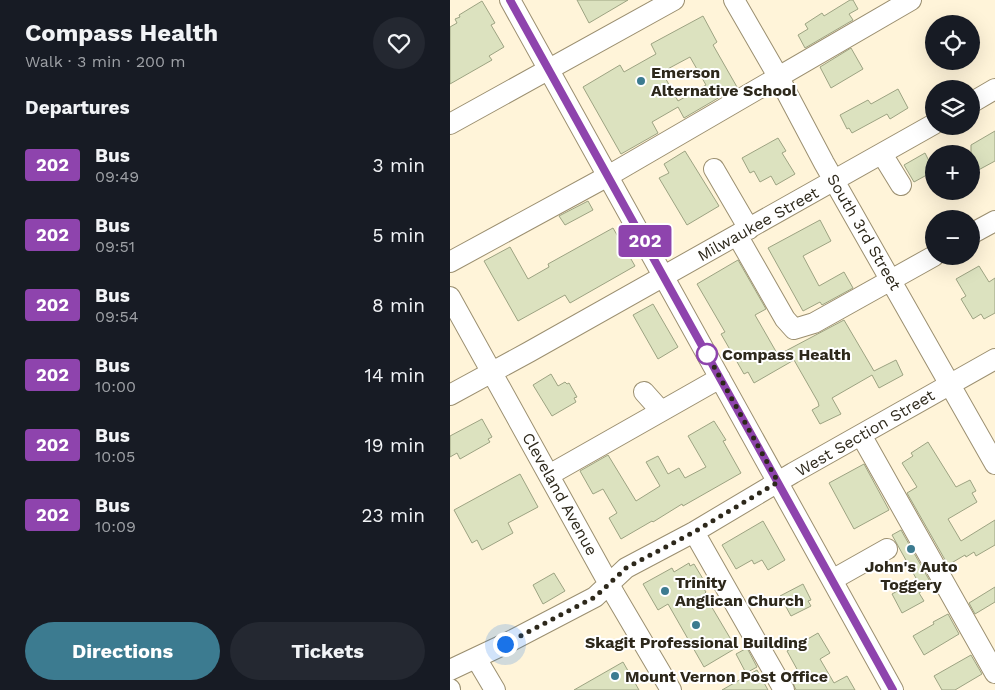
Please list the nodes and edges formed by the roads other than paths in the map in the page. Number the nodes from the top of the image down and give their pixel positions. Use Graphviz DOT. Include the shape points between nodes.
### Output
graph roads {
  1 [pos="510,0"];
  2 [pos="674,0"];
  3 [pos="734,0"];
  4 [pos="912,0"];
  5 [pos="549,69"];
  6 [pos="779,78"];
  7 [pos="995,89"];
  8 [pos="980,98"];
  9 [pos="450,124"];
  10 [pos="925,129"];
  11 [pos="882,154"];
  12 [pos="714,169"];
  13 [pos="608,176"];
  14 [pos="834,181"];
  15 [pos="902,185"];
  16 [pos="995,220"];
  17 [pos="980,229"];
  18 [pos="743,232"];
  19 [pos="925,261"];
  20 [pos="450,262"];
  21 [pos="664,275"];
  22 [pos="891,281"];
  23 [pos="450,297"];
  24 [pos="995,359"];
  25 [pos="492,372"];
  26 [pos="720,378"];
  27 [pos="949,385"];
  28 [pos="644,392"];
  29 [pos="450,395"];
  30 [pos="661,411"];
  31 [pos="861,434"];
  32 [pos="995,464"];
  33 [pos="549,475"];
  34 [pos="778,482"];
  35 [pos="694,532"];
  36 [pos="887,549"];
  37 [pos="832,580"];
  38 [pos="609,583"];
  39 [pos="476,658"];
  40 [pos="450,670"];
  41 [pos="995,673"];
  42 [pos="495,690"];
  43 [pos="671,690"];
  44 [pos="784,690"];
  45 [pos="893,690"];
  1 -- 5 [label="street"];
  2 -- 5 [label="street"];
  3 -- 6 [label="street, South 3rd Street"];
  4 -- 6 [label="street"];
  5 -- 9 [label="street"];
  5 -- 13 [label="street"];
  6 -- 13 [label="street"];
  6 -- 14 [label="street, South 3rd Street"];
  7 -- 8 [label="street"];
  10 -- 11 [label="street, Milwaukee Street"];
  11 -- 14 [label="street, Milwaukee Street"];
  11 -- 15 [label="street"];
  12 -- 18 [label="street"];
  13 -- 20 [label="street"];
  13 -- 21 [label="street"];
  14 -- 18 [label="street, Milwaukee Street"];
  14 -- 22 [label="street, South 3rd Street"];
  16 -- 17 [label="street"];
  18 -- 21 [label="street, Milwaukee Street"];
  18 -- 22 [label="street" via="785,319 794,329 814,323"];
  19 -- 22 [label="street"];
  21 -- 25 [label="street, Milwaukee Street"];
  21 -- 26 [label="street"];
  22 -- 27 [label="street, South 3rd Street"];
  23 -- 25 [label="street, Cleveland Avenue"];
  24 -- 27 [label="street, West Section Street"];
  25 -- 29 [label="street, Milwaukee Street"];
  25 -- 33 [label="street, Cleveland Avenue"];
  26 -- 30 [label="street"];
  26 -- 34 [label="street"];
  27 -- 31 [label="street, West Section Street"];
  27 -- 32 [label="street, South 3rd Street"];
  28 -- 30 [label="street"];
  30 -- 33 [label="street"];
  31 -- 34 [label="street, West Section Street"];
  31 -- 41 [label="street"];
  33 -- 38 [label="street, Cleveland Avenue"];
  34 -- 35 [label="street, West Section Street"];
  34 -- 37 [label="street"];
  35 -- 38 [label="street, West Section Street" via="626,568"];
  35 -- 44 [label="street"];
  36 -- 37 [label="street"];
  37 -- 45 [label="street"];
  38 -- 39 [label="street, West Section Street" via="595,597"];
  38 -- 43 [label="street, Cleveland Avenue"];
  39 -- 40 [label="street, West Section Street"];
  39 -- 42 [label="street"];
}
